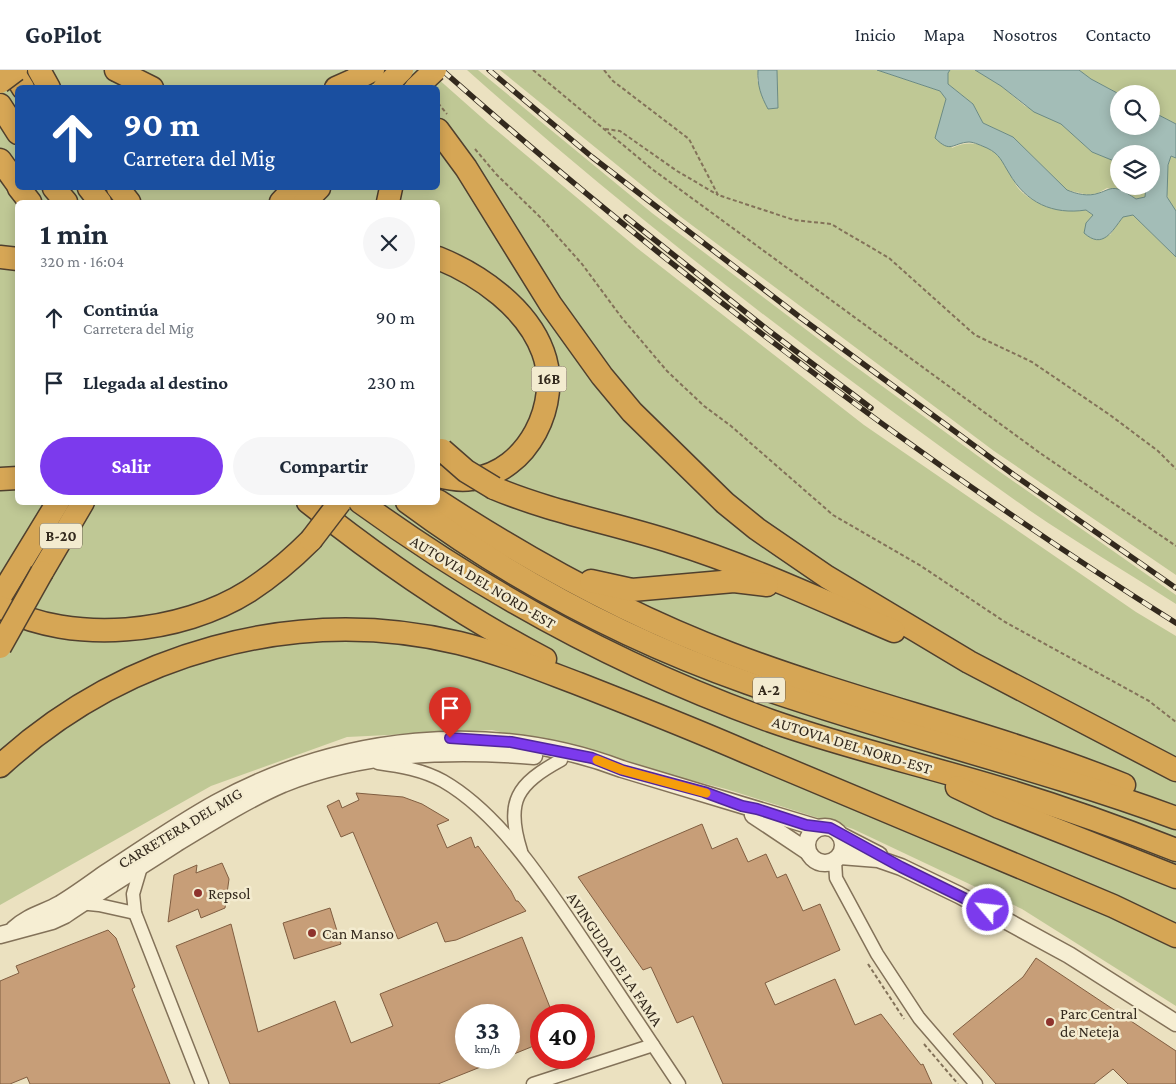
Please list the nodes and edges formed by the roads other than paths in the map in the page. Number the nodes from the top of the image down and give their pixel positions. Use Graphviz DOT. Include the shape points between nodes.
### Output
graph roads {
  1 [pos="12,70"];
  2 [pos="16,70"];
  3 [pos="39,70"];
  4 [pos="116,70"];
  5 [pos="402,70"];
  6 [pos="435,70"];
  7 [pos="452,70"];
  8 [pos="359,77"];
  9 [pos="0,82"];
  10 [pos="21,85"];
  11 [pos="47,85"];
  12 [pos="146,85"];
  13 [pos="384,85"];
  14 [pos="387,85"];
  15 [pos="419,85"];
  16 [pos="440,85"];
  17 [pos="0,105"];
  18 [pos="445,126"];
  19 [pos="15,128"];
  20 [pos="0,160"];
  21 [pos="15,182"];
  22 [pos="56,190"];
  23 [pos="91,190"];
  24 [pos="120,190"];
  25 [pos="292,190"];
  26 [pos="317,190"];
  27 [pos="64,200"];
  28 [pos="98,200"];
  29 [pos="127,200"];
  30 [pos="283,200"];
  31 [pos="307,200"];
  32 [pos="0,257"];
  33 [pos="15,259"];
  34 [pos="440,259"];
  35 [pos="440,447"];
  36 [pos="440,476"];
  37 [pos="15,478"];
  38 [pos="0,480"];
  39 [pos="440,502"];
  40 [pos="56,505"];
  41 [pos="81,505"];
  42 [pos="312,505"];
  43 [pos="338,505"];
  44 [pos="364,505"];
  45 [pos="412,505"];
  46 [pos="507,545"];
  47 [pos="0,597"];
  48 [pos="0,607"];
  49 [pos="837,607"];
  50 [pos="0,647"];
  51 [pos="969,662"];
  52 [pos="661,716"];
  53 [pos="561,760"];
  54 [pos="902,761"];
  55 [pos="363,762"];
  56 [pos="0,766"];
  57 [pos="622,770"];
  58 [pos="1176,770"];
  59 [pos="742,806"];
  60 [pos="1176,806"];
  61 [pos="1176,818"];
  62 [pos="818,828"];
  63 [pos="840,835"];
  64 [pos="1176,850"];
  65 [pos="807,851"];
  66 [pos="522,853"];
  67 [pos="838,859"];
  68 [pos="141,866"];
  69 [pos="901,867"];
  70 [pos="1176,877"];
  71 [pos="83,903"];
  72 [pos="60,904"];
  73 [pos="1113,906"];
  74 [pos="135,913"];
  75 [pos="1176,928"];
  76 [pos="7,932"];
  77 [pos="1176,936"];
  78 [pos="1176,1023"];
  79 [pos="653,1045"];
  80 [pos="202,1084"];
  81 [pos="533,1084"];
  82 [pos="679,1084"];
  83 [pos="976,1084"];
  1 -- 10 [label="highway"];
  2 -- 9 [label="highway, bridge"];
  3 -- 11 [label="highway"];
  4 -- 12 [label="highway"];
  5 -- 14 [label="highway, bridge"];
  6 -- 15 [label="highway, bridge"];
  7 -- 16 [label="highway"];
  8 -- 13 [label="highway"];
  17 -- 19 [label="highway"];
  18 -- 51 [label="highway" via="470,175 576,342 632,412 669,450 725,503 793,554"];
  20 -- 21 [label="highway"];
  22 -- 27 [label="highway"];
  23 -- 28 [label="highway"];
  24 -- 29 [label="highway"];
  25 -- 30 [label="highway"];
  26 -- 31 [label="highway"];
  32 -- 33 [label="highway"];
  34 -- 36 [label="highway, 16B" via="476,277 522,316 543,352 549,386 543,418 518,456 489,474 473,479"];
  35 -- 49 [label="highway, bridge" via="466,471 494,488 533,503 622,526 724,560"];
  37 -- 38 [label="highway"];
  39 -- 46 [label="highway"];
  40 -- 47 [label="highway, B-20"];
  41 -- 50 [label="highway, B-20, bridge"];
  42 -- 52 [label="highway" via="477,620 529,651"];
  43 -- 48 [label="highway, bridge" via="311,540 288,562 248,591 199,615 166,624 123,629 69,627"];
  44 -- 54 [label="highway, AUTOVIA DEL NORD-EST / A-2" via="495,592 598,648 736,708"];
  45 -- 61 [label="highway, AUTOVIA DEL NORD-EST / A-2" via="462,541 556,597 697,663 822,708 1077,784"];
  46 -- 49 [label="highway" via="612,587 654,590 717,582 750,582 794,592"];
  46 -- 60 [label="highway" via="637,614 730,654 822,686 1047,755"];
  49 -- 51 [label="highway"];
  51 -- 58 [label="highway"];
  52 -- 56 [label="highway" via="529,665 459,643 375,631 291,633 211,648 125,680 50,725"];
  52 -- 73 [label="highway"];
  53 -- 55 [label="street, CARRETERA DEL MIG" via="456,752"];
  53 -- 57 [label="street, CARRETERA DEL MIG"];
  53 -- 66 [label="street" via="537,773 521,790 514,819"];
  54 -- 64 [label="highway, AUTOVIA DEL NORD-EST / A-2" via="1058,806"];
  54 -- 70 [label="highway" via="999,807"];
  55 -- 66 [label="street" via="398,766 443,781 482,811"];
  55 -- 68 [label="street, CARRETERA DEL MIG" via="312,774 283,785 236,808"];
  57 -- 59 [label="street, CARRETERA DEL MIG"];
  57 -- 72 [label="street, CARRETERA DEL MIG" via="592,758 547,748 482,740 450,738 352,752 273,776 217,802"];
  59 -- 62 [label="street, CARRETERA DEL MIG"];
  59 -- 65 [label="street, CARRETERA DEL MIG"];
  62 -- 63 [label="street" via="830,828"];
  62 -- 65 [label="street" via="808,838"];
  63 -- 67 [label="street" via="843,848"];
  63 -- 69 [label="street"];
  65 -- 67 [label="street" via="819,863"];
  66 -- 79 [label="street, AVINGUDA DE LA FAMA"];
  67 -- 69 [label="street" via="866,857"];
  67 -- 83 [label="street" via="836,878 877,954 919,1018"];
  68 -- 71 [label="street, CARRETERA DEL MIG"];
  68 -- 74 [label="street" via="133,894"];
  69 -- 78 [label="street" via="1017,925"];
  71 -- 72 [label="street"];
  71 -- 74 [label="street"];
  71 -- 76 [label="street, CARRETERA DEL MIG" via="52,921"];
  72 -- 76 [label="street, CARRETERA DEL MIG" via="24,920"];
  73 -- 75 [label="highway"];
  73 -- 77 [label="highway"];
  74 -- 80 [label="street"];
  79 -- 81 [label="street"];
  79 -- 82 [label="street, AVINGUDA DE LA FAMA"];
}
